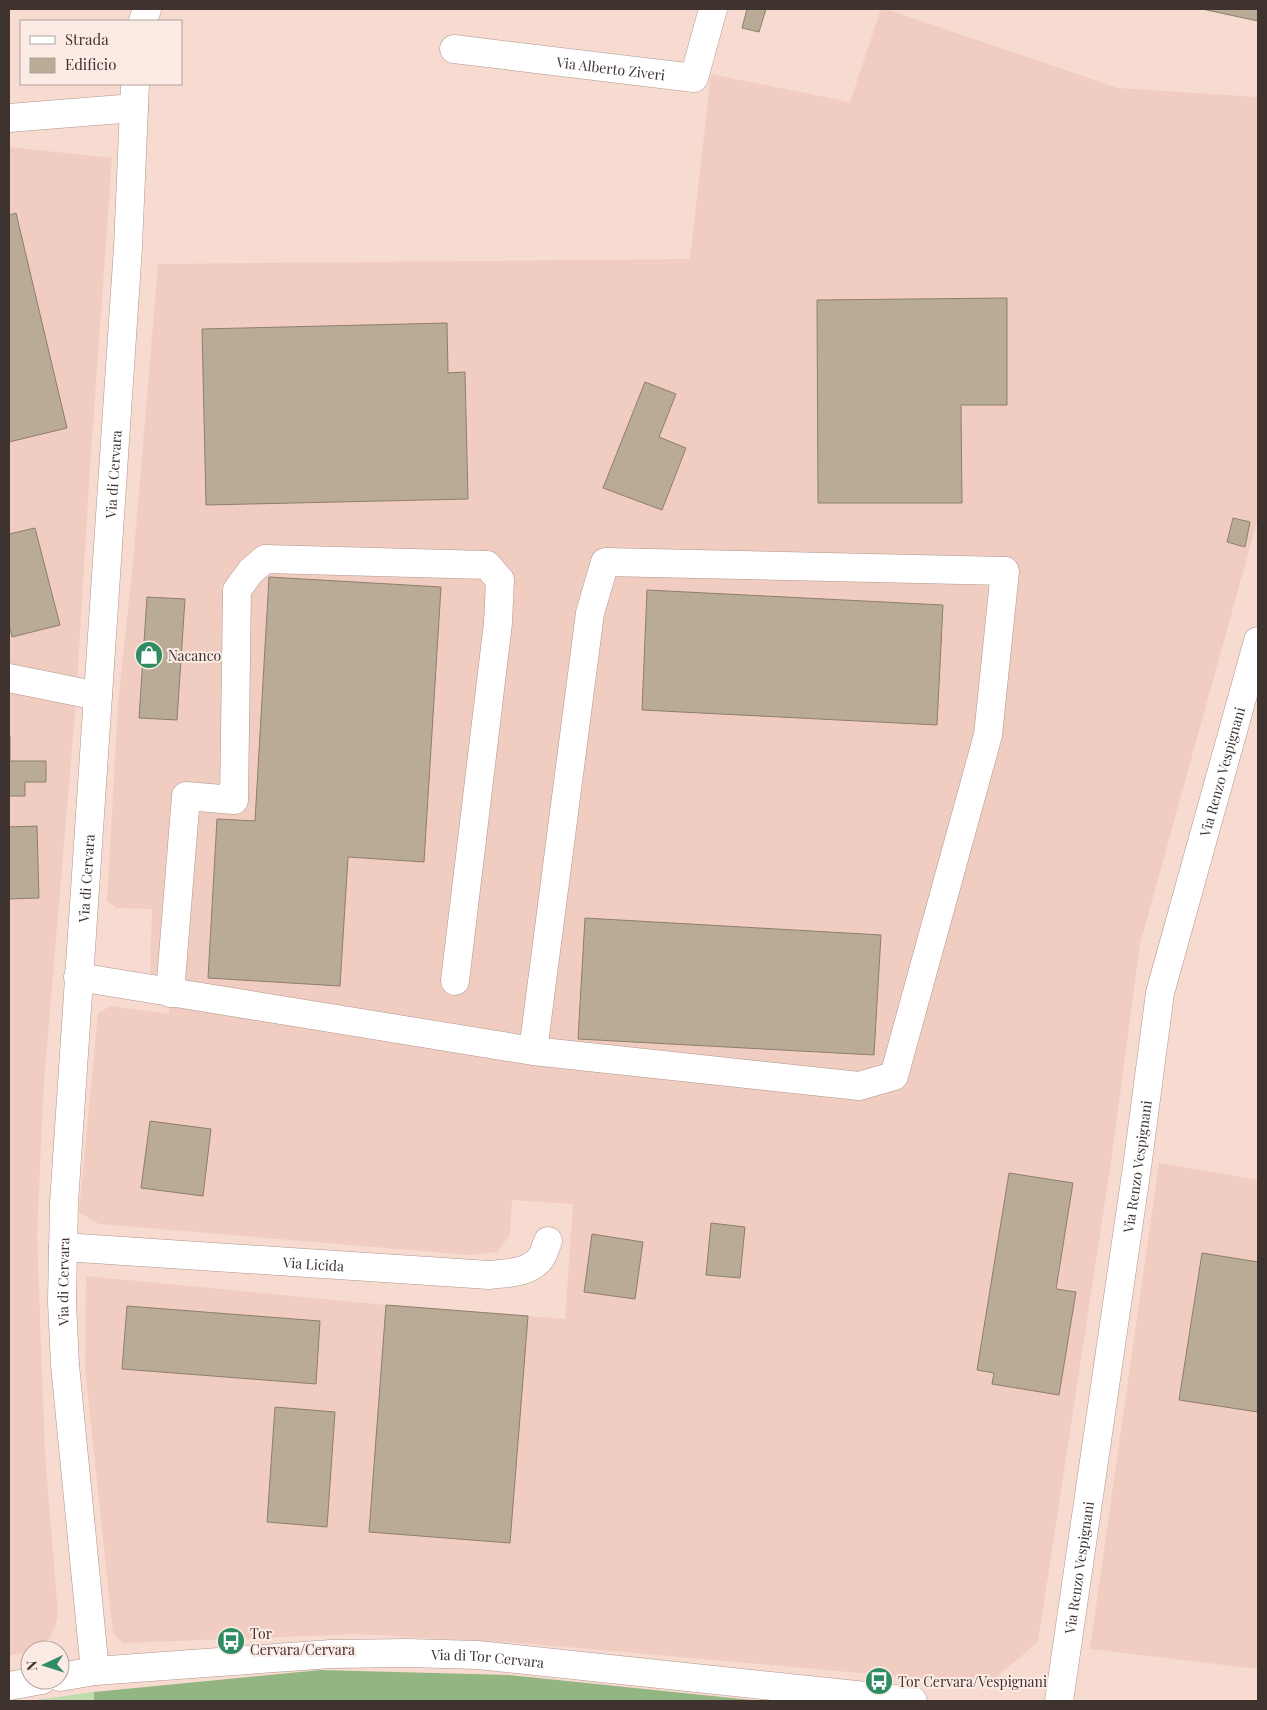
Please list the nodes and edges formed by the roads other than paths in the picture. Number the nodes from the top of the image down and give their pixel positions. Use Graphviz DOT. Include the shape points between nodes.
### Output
graph roads {
  1 [pos="713,9"];
  2 [pos="454,49"];
  3 [pos="134,96"];
  4 [pos="9,118"];
  5 [pos="1258,641"];
  6 [pos="1255,671"];
  7 [pos="9,678"];
  8 [pos="98,696"];
  9 [pos="78,977"];
  10 [pos="454,982"];
  11 [pos="170,993"];
  12 [pos="533,1051"];
  13 [pos="548,1241"];
  14 [pos="63,1247"];
  15 [pos="95,1671"];
  16 [pos="70,1675"];
  17 [pos="913,1701"];
  18 [pos="1058,1701"];
  1 -- 2 [label="street, Via Alberto Ziveri" via="694,78"];
  3 -- 4 [label="street"];
  3 -- 8 [label="street, Via di Cervara" via="128,247"];
  5 -- 6 [label="street, Via Renzo Vespignani"];
  6 -- 18 [label="street, Via Renzo Vespignani" via="1160,993"];
  7 -- 8 [label="street"];
  8 -- 9 [label="street, Via di Cervara"];
  9 -- 11 [label="street"];
  9 -- 14 [label="street, Via di Cervara"];
  10 -- 11 [label="street" via="498,623 500,580 487,565 266,559 251,571 237,590 234,800 186,796"];
  11 -- 12 [label="street"];
  12 -- 12 [label="street" via="859,1086 894,1076 988,735 1005,571 605,562 590,613"];
  13 -- 14 [label="street, Via Licida" via="541,1258 533,1265 524,1270 489,1274"];
  14 -- 15 [label="street, Via di Cervara" via="65,1365"];
  15 -- 16 [label="street, Via di Tor Cervara"];
  15 -- 17 [label="street, Via di Tor Cervara" via="331,1654 468,1655"];
}
